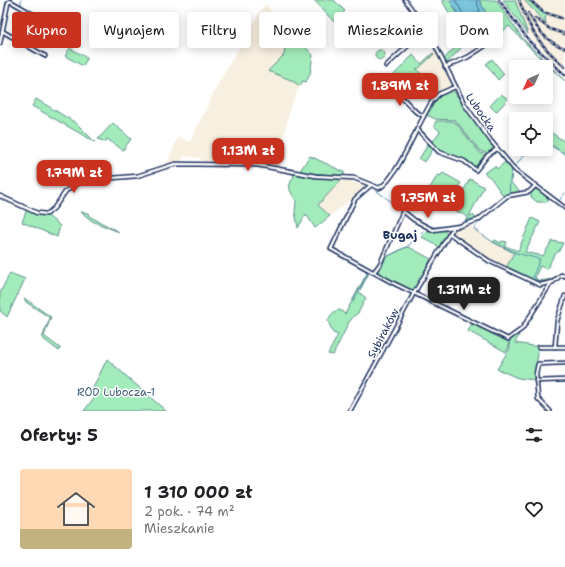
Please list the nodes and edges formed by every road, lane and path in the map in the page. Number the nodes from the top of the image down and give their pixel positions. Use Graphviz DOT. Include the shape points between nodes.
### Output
graph roads {
  1 [pos="405,0"];
  2 [pos="29,12"];
  3 [pos="414,12"];
  4 [pos="2,31"];
  5 [pos="1,35"];
  6 [pos="0,43"];
  7 [pos="405,48"];
  8 [pos="436,48"];
  9 [pos="482,48"];
  10 [pos="45,56"];
  11 [pos="386,66"];
  12 [pos="445,67"];
  13 [pos="387,82"];
  14 [pos="455,87"];
  15 [pos="424,116"];
  16 [pos="417,130"];
  17 [pos="497,149"];
  18 [pos="371,185"];
  19 [pos="536,185"];
  20 [pos="0,196"];
  21 [pos="565,208"];
  22 [pos="453,228"];
  23 [pos="450,234"];
  24 [pos="374,272"];
  25 [pos="565,276"];
  26 [pos="551,283"];
  27 [pos="414,293"];
  28 [pos="565,296"];
  29 [pos="539,347"];
  30 [pos="555,347"];
  31 [pos="565,347"];
  32 [pos="565,363"];
  33 [pos="565,380"];
  34 [pos="536,381"];
  35 [pos="350,411"];
  36 [pos="550,411"];
  1 -- 3 [label="street, Lubocka"];
  2 -- 4 [label="street" via="10,1"];
  4 -- 5 [label="street"];
  4 -- 10 [label="street"];
  5 -- 6 [label="street"];
  7 -- 11 [label="street"];
  8 -- 12 [label="street, Lubocka"];
  9 -- 12 [label="street"];
  12 -- 14 [label="street, Lubocka"];
  13 -- 15 [label="street" via="416,112"];
  14 -- 15 [label="street" via="435,97"];
  14 -- 17 [label="street, Lubocka" via="472,116"];
  15 -- 16 [label="street"];
  16 -- 17 [label="street" via="439,152 464,161 476,170 488,155"];
  16 -- 18 [label="street" via="406,152 384,184 379,188"];
  17 -- 19 [label="street, Lubocka" via="513,167"];
  18 -- 20 [label="street" via="354,178 316,176 257,165 175,164 137,176 88,180 77,184 66,191 47,214 37,213"];
  18 -- 24 [label="street" via="355,199 331,248"];
  19 -- 21 [label="street, Lubocka"];
  19 -- 22 [label="street" via="529,192 509,196 478,220"];
  22 -- 23 [label="street, Sybiraków"];
  22 -- 24 [label="street" via="430,229 403,211"];
  23 -- 26 [label="street" via="489,260 540,285"];
  23 -- 27 [label="street, Sybiraków"];
  24 -- 27 [label="street"];
  25 -- 26 [label="street" via="561,275"];
  26 -- 27 [label="street" via="522,329 508,339"];
  27 -- 35 [label="street, Sybiraków"];
  28 -- 30 [label="street" via="557,321"];
  29 -- 30 [label="street"];
  30 -- 31 [label="street"];
  32 -- 34 [label="street" via="538,364"];
  33 -- 34 [label="street"];
  34 -- 36 [label="street" via="539,400"];
}
